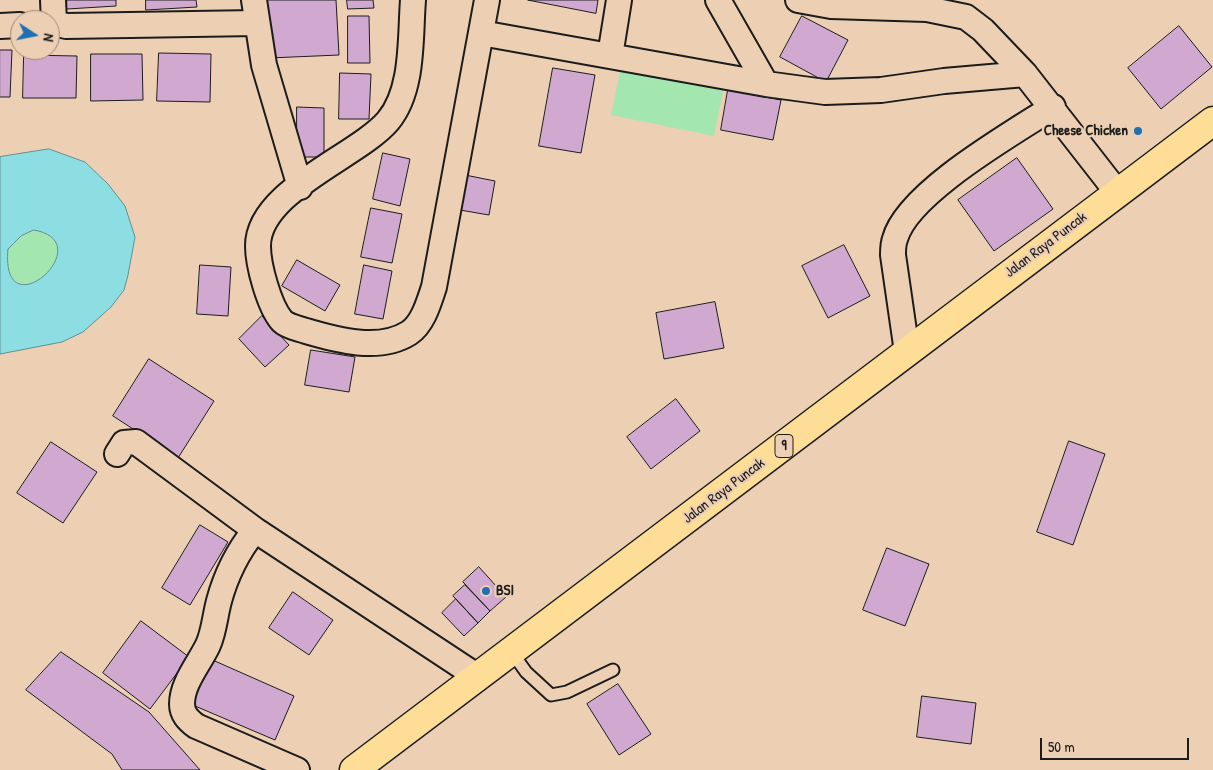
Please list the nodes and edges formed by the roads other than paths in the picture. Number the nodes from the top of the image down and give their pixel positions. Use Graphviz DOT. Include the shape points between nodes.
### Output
graph roads {
  1 [pos="254,0"];
  2 [pos="412,0"];
  3 [pos="487,0"];
  4 [pos="619,0"];
  5 [pos="718,0"];
  6 [pos="798,0"];
  7 [pos="833,3"];
  8 [pos="871,4"];
  9 [pos="60,18"];
  10 [pos="256,23"];
  11 [pos="481,33"];
  12 [pos="610,56"];
  13 [pos="1025,74"];
  14 [pos="766,84"];
  15 [pos="1053,107"];
  16 [pos="1213,121"];
  17 [pos="300,187"];
  18 [pos="1117,192"];
  19 [pos="907,352"];
  20 [pos="117,454"];
  21 [pos="255,530"];
  22 [pos="511,651"];
  23 [pos="613,670"];
  24 [pos="478,677"];
  25 [pos="297,770"];
  26 [pos="356,770"];
  1 -- 10 [label="street"];
  2 -- 17 [label="street" via="406,80 402,98 389,120"];
  3 -- 11 [label="street"];
  4 -- 12 [label="street"];
  5 -- 14 [label="street"];
  6 -- 7 [label="street"];
  7 -- 8 [label="street"];
  8 -- 13 [label="street" via="927,9 966,17"];
  9 -- 10 [label="street" via="80,26"];
  10 -- 17 [label="street" via="277,115"];
  11 -- 12 [label="street"];
  11 -- 17 [label="street" via="434,287 424,314 411,332 379,342 358,343 314,333 282,321 263,279 259,234 278,204"];
  12 -- 14 [label="street"];
  13 -- 14 [label="street" via="843,92"];
  13 -- 15 [label="street"];
  15 -- 18 [label="street"];
  15 -- 19 [label="street" via="956,172 918,204 900,227 892,255"];
  16 -- 18 [label="highway, Jalan Raya Puncak / 9"];
  18 -- 19 [label="highway, Jalan Raya Puncak / 9"];
  19 -- 22 [label="highway, Jalan Raya Puncak / 9"];
  20 -- 21 [label="street" via="124,443 136,442"];
  21 -- 24 [label="street"];
  21 -- 25 [label="street" via="226,578 209,644 183,696 183,710 196,726"];
  22 -- 23 [label="lane" via="526,672 551,695 567,692"];
  22 -- 24 [label="highway, Jalan Raya Puncak / 9"];
  24 -- 26 [label="highway, Jalan Raya Puncak / 9"];
}
